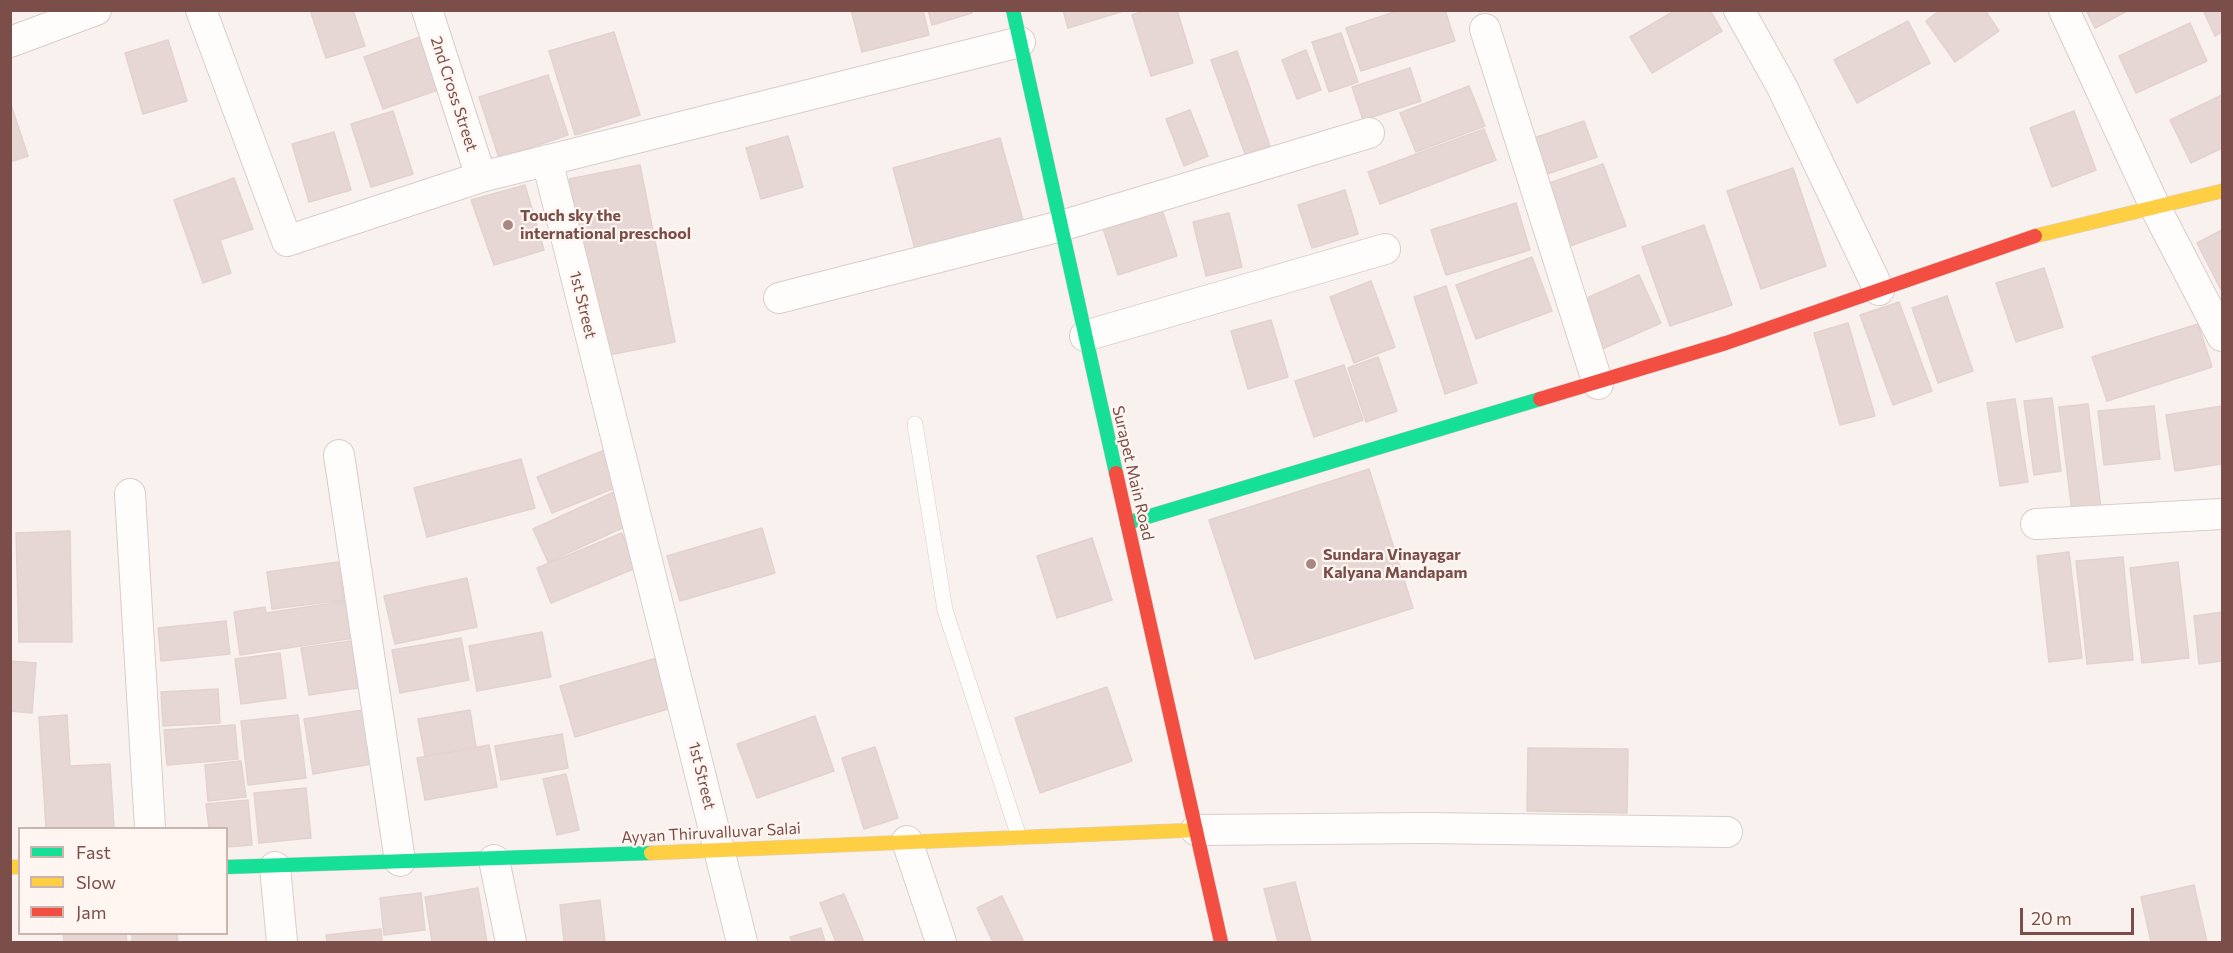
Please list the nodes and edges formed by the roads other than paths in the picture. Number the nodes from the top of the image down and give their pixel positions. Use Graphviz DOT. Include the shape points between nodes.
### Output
graph roads {
  1 [pos="96,10"];
  2 [pos="201,10"];
  3 [pos="427,10"];
  4 [pos="1013,10"];
  5 [pos="1739,10"];
  6 [pos="2064,10"];
  7 [pos="1485,29"];
  8 [pos="10,42"];
  9 [pos="1020,42"];
  10 [pos="1369,133"];
  11 [pos="547,160"];
  12 [pos="481,177"];
  13 [pos="2223,191"];
  14 [pos="2156,208"];
  15 [pos="1061,226"];
  16 [pos="1385,249"];
  17 [pos="1879,290"];
  18 [pos="779,298"];
  19 [pos="1085,336"];
  20 [pos="2223,336"];
  21 [pos="1598,384"];
  22 [pos="915,424"];
  23 [pos="339,455"];
  24 [pos="130,494"];
  25 [pos="2223,514"];
  26 [pos="1127,523"];
  27 [pos="2036,524"];
  28 [pos="150,827"];
  29 [pos="1196,830"];
  30 [pos="1726,832"];
  31 [pos="1019,837"];
  32 [pos="907,841"];
  33 [pos="721,849"];
  34 [pos="494,860"];
  35 [pos="400,861"];
  36 [pos="228,867"];
  37 [pos="275,867"];
  38 [pos="282,942"];
  39 [pos="511,942"];
  40 [pos="742,942"];
  41 [pos="941,942"];
  42 [pos="1221,942"];
  1 -- 8 [label="street"];
  2 -- 12 [label="street" via="287,241"];
  3 -- 12 [label="street, 2nd Cross Street"];
  4 -- 9 [label="street, Surapet Main Road"];
  5 -- 17 [label="street" via="1782,87"];
  6 -- 14 [label="street"];
  7 -- 21 [label="street"];
  9 -- 11 [label="street"];
  9 -- 15 [label="street, Surapet Main Road"];
  10 -- 15 [label="street"];
  11 -- 12 [label="street"];
  11 -- 33 [label="street, 1st Street"];
  13 -- 14 [label="street"];
  14 -- 17 [label="street" via="2021,239"];
  14 -- 20 [label="street"];
  15 -- 18 [label="street"];
  15 -- 19 [label="street, Surapet Main Road"];
  16 -- 19 [label="street"];
  17 -- 21 [label="street"];
  19 -- 26 [label="street, Surapet Main Road"];
  21 -- 26 [label="street"];
  22 -- 31 [label="lane" via="945,610"];
  23 -- 35 [label="street"];
  24 -- 28 [label="street"];
  25 -- 27 [label="street"];
  26 -- 29 [label="street, Surapet Main Road"];
  29 -- 30 [label="street"];
  29 -- 31 [label="street, Ayyan Thiruvalluvar Salai"];
  29 -- 42 [label="street, Surapet Main Road"];
  31 -- 32 [label="street, Ayyan Thiruvalluvar Salai"];
  32 -- 33 [label="street, Ayyan Thiruvalluvar Salai"];
  32 -- 41 [label="street"];
  33 -- 34 [label="street, Ayyan Thiruvalluvar Salai"];
  33 -- 40 [label="street, 1st Street"];
  34 -- 35 [label="street, Ayyan Thiruvalluvar Salai"];
  34 -- 39 [label="street"];
  35 -- 37 [label="street, Ayyan Thiruvalluvar Salai"];
  36 -- 37 [label="street, Ayyan Thiruvalluvar Salai"];
  37 -- 38 [label="street"];
}
